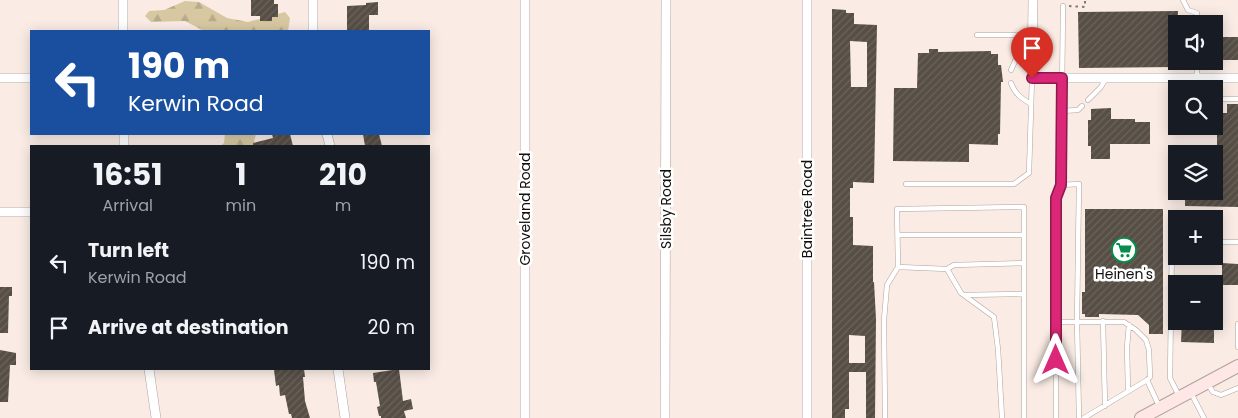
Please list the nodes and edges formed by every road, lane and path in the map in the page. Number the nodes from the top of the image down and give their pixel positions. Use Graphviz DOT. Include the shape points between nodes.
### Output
graph roads {
  1 [pos="123,0"];
  2 [pos="313,0"];
  3 [pos="525,0"];
  4 [pos="666,0"];
  5 [pos="806,0"];
  6 [pos="1033,0"];
  7 [pos="1085,0"];
  8 [pos="1183,0"];
  9 [pos="1063,6"];
  10 [pos="1197,15"];
  11 [pos="123,30"];
  12 [pos="313,30"];
  13 [pos="1033,34"];
  14 [pos="976,35"];
  15 [pos="1032,53"];
  16 [pos="1011,70"];
  17 [pos="1197,70"];
  18 [pos="0,78"];
  19 [pos="30,78"];
  20 [pos="1032,78"];
  21 [pos="1062,78"];
  22 [pos="1106,78"];
  23 [pos="1197,78"];
  24 [pos="1212,78"];
  25 [pos="1238,78"];
  26 [pos="1011,83"];
  27 [pos="1223,99"];
  28 [pos="1238,99"];
  29 [pos="1088,100"];
  30 [pos="1031,104"];
  31 [pos="1082,106"];
  32 [pos="1062,111"];
  33 [pos="906,184"];
  34 [pos="1061,185"];
  35 [pos="0,212"];
  36 [pos="30,212"];
  37 [pos="898,235"];
  38 [pos="1024,235"];
  39 [pos="1223,242"];
  40 [pos="1238,242"];
  41 [pos="1024,263"];
  42 [pos="1172,265"];
  43 [pos="898,267"];
  44 [pos="947,269"];
  45 [pos="1024,294"];
  46 [pos="964,295"];
  47 [pos="1077,321"];
  48 [pos="1103,321"];
  49 [pos="1056,322"];
  50 [pos="1238,324"];
  51 [pos="1129,325"];
  52 [pos="1238,332"];
  53 [pos="1238,347"];
  54 [pos="1238,366"];
  55 [pos="149,370"];
  56 [pos="338,370"];
  57 [pos="1147,380"];
  58 [pos="1206,383"];
  59 [pos="1238,388"];
  60 [pos="1128,391"];
  61 [pos="1185,394"];
  62 [pos="1104,406"];
  63 [pos="1160,408"];
  64 [pos="1203,417"];
  65 [pos="156,418"];
  66 [pos="345,418"];
  67 [pos="525,418"];
  68 [pos="665,418"];
  69 [pos="807,418"];
  70 [pos="884,418"];
  71 [pos="1002,418"];
  72 [pos="1024,418"];
  73 [pos="1056,418"];
  74 [pos="1079,418"];
  75 [pos="1084,418"];
  76 [pos="1141,418"];
  77 [pos="1197,418"];
  1 -- 11 [label="street"];
  2 -- 12 [label="street"];
  3 -- 67 [label="street, Groveland Road"];
  4 -- 68 [label="street, Silsby Road"];
  5 -- 69 [label="street, Baintree Road"];
  6 -- 13 [label="street"];
  7 -- 9 [label="path" via="1084,7"];
  8 -- 10 [label="lane" via="1188,10"];
  9 -- 21 [label="lane"];
  13 -- 14 [label="lane"];
  13 -- 15 [label="street"];
  15 -- 16 [label="lane" via="1016,59"];
  15 -- 20 [label="street"];
  17 -- 23 [label="lane"];
  18 -- 19 [label="street"];
  20 -- 21 [label="street"];
  20 -- 30 [label="lane"];
  21 -- 22 [label="street"];
  21 -- 32 [label="lane"];
  22 -- 23 [label="street"];
  22 -- 29 [label="lane"];
  23 -- 24 [label="street"];
  24 -- 25 [label="street"];
  26 -- 30 [label="lane" via="1014,92"];
  27 -- 28 [label="lane"];
  30 -- 33 [label="lane" via="1029,173 1014,184"];
  31 -- 32 [label="lane" via="1078,110"];
  32 -- 34 [label="lane"];
  34 -- 47 [label="lane" via="1079,184"];
  34 -- 49 [label="lane" via="1056,198"];
  35 -- 36 [label="street"];
  37 -- 38 [label="lane"];
  37 -- 38 [label="lane" via="897,209 1024,207"];
  37 -- 43 [label="lane"];
  38 -- 41 [label="lane"];
  39 -- 40 [label="lane"];
  41 -- 44 [label="lane" via="954,265"];
  41 -- 45 [label="lane"];
  42 -- 61 [label="lane" via="1170,378"];
  43 -- 44 [label="lane"];
  43 -- 70 [label="lane" via="887,285"];
  44 -- 46 [label="lane"];
  45 -- 46 [label="lane"];
  45 -- 72 [label="lane"];
  46 -- 71 [label="lane" via="994,317"];
  47 -- 48 [label="lane"];
  47 -- 49 [label="lane"];
  47 -- 74 [label="lane"];
  48 -- 51 [label="lane"];
  48 -- 62 [label="lane"];
  49 -- 73 [label="lane"];
  50 -- 52 [label="lane"];
  51 -- 57 [label="lane" via="1146,340 1150,362"];
  51 -- 60 [label="lane"];
  52 -- 53 [label="lane"];
  54 -- 58 [label="main road"];
  55 -- 65 [label="street"];
  56 -- 66 [label="street"];
  57 -- 60 [label="lane"];
  57 -- 63 [label="lane"];
  58 -- 59 [label="lane" via="1213,392 1221,395"];
  58 -- 61 [label="main road"];
  60 -- 62 [label="lane"];
  61 -- 63 [label="main road"];
  61 -- 64 [label="lane"];
  62 -- 75 [label="lane"];
  63 -- 76 [label="main road"];
  64 -- 77 [label="lane"];
}
